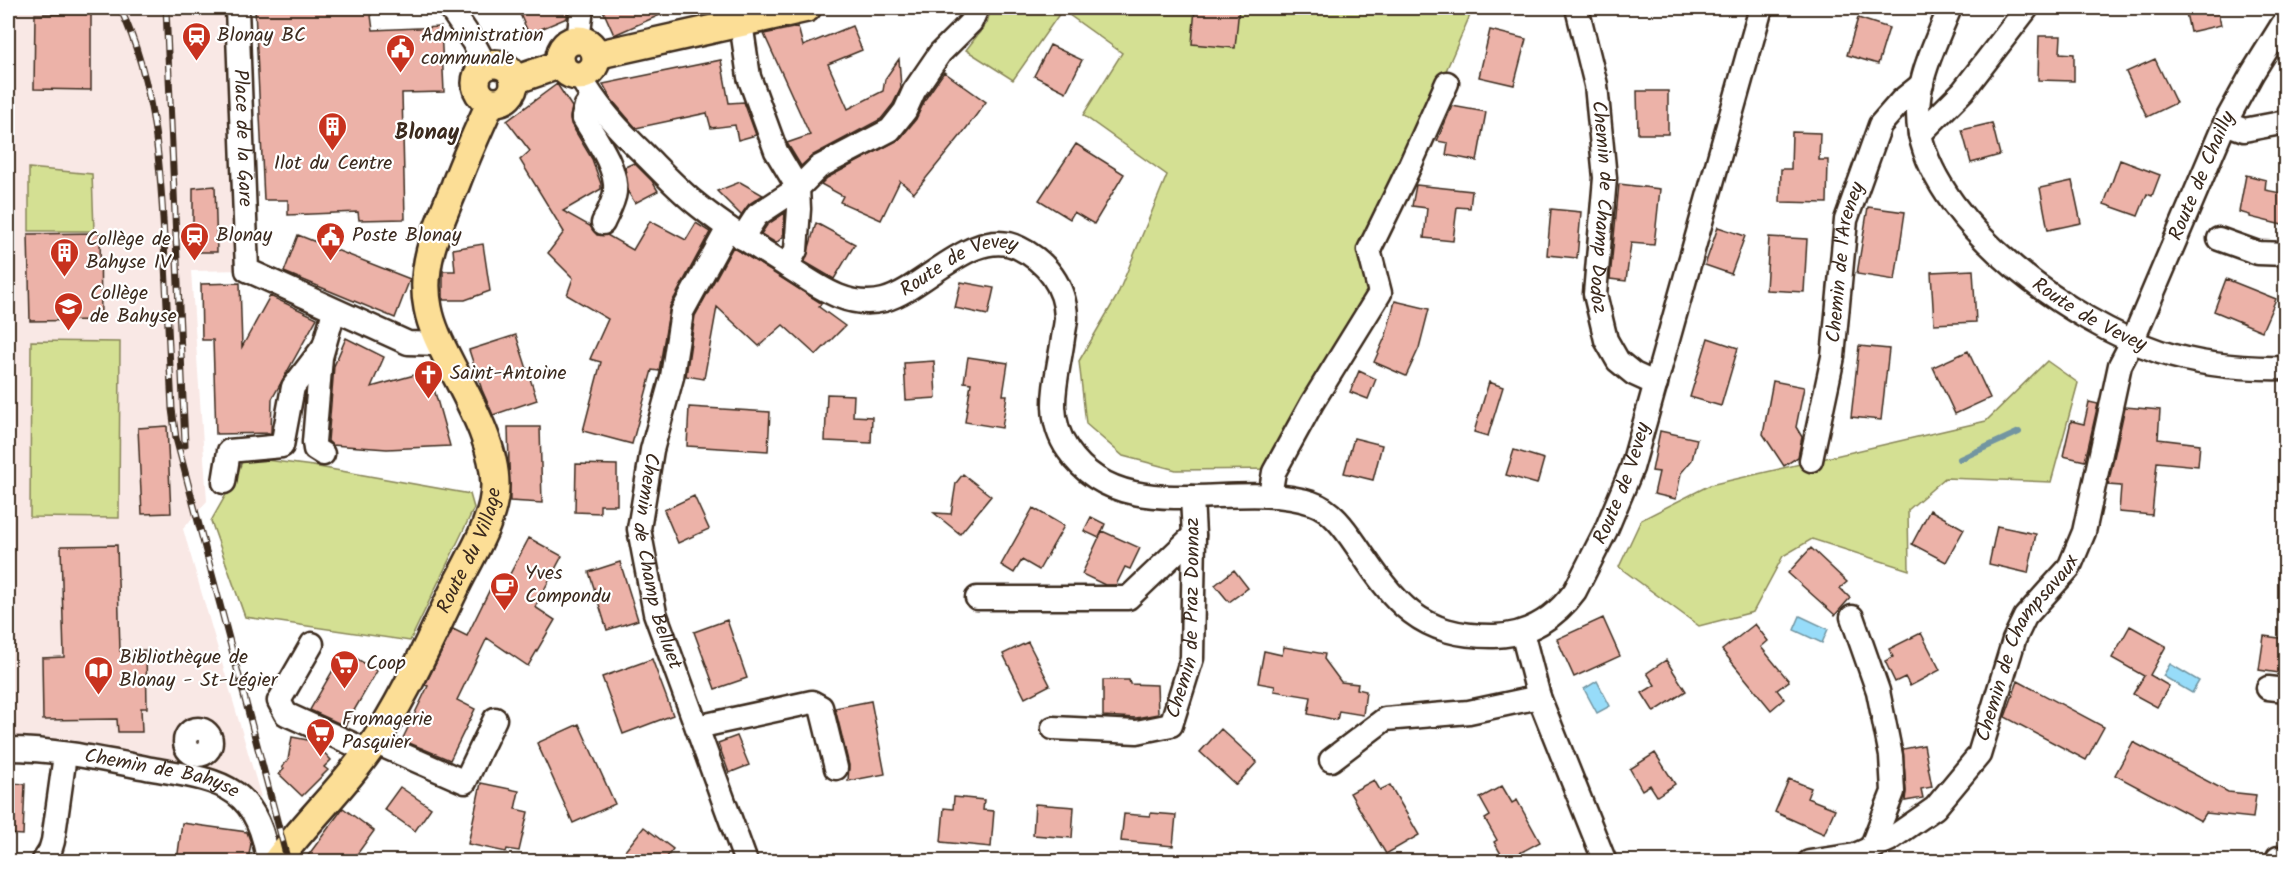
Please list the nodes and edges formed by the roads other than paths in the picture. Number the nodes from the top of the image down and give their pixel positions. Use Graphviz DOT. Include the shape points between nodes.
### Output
graph roads {
  1 [pos="237,8"];
  2 [pos="450,8"];
  3 [pos="582,8"];
  4 [pos="804,8"];
  5 [pos="976,8"];
  6 [pos="1577,8"];
  7 [pos="1761,8"];
  8 [pos="1950,8"];
  9 [pos="2027,8"];
  10 [pos="741,15"];
  11 [pos="2286,19"];
  12 [pos="587,48"];
  13 [pos="486,66"];
  14 [pos="515,80"];
  15 [pos="578,80"];
  16 [pos="1447,82"];
  17 [pos="1922,84"];
  18 [pos="491,102"];
  19 [pos="2286,122"];
  20 [pos="2225,123"];
  21 [pos="1920,134"];
  22 [pos="798,188"];
  23 [pos="603,224"];
  24 [pos="735,233"];
  25 [pos="2219,239"];
  26 [pos="2286,254"];
  27 [pos="787,266"];
  28 [pos="334,311"];
  29 [pos="2132,342"];
  30 [pos="440,344"];
  31 [pos="322,350"];
  32 [pos="2286,368"];
  33 [pos="1656,384"];
  34 [pos="323,454"];
  35 [pos="1812,460"];
  36 [pos="224,482"];
  37 [pos="1270,495"];
  38 [pos="1192,497"];
  39 [pos="1194,535"];
  40 [pos="977,598"];
  41 [pos="1852,617"];
  42 [pos="1522,632"];
  43 [pos="312,644"];
  44 [pos="1539,697"];
  45 [pos="495,719"];
  46 [pos="697,727"];
  47 [pos="1053,728"];
  48 [pos="371,746"];
  49 [pos="8,749"];
  50 [pos="194,754"];
  51 [pos="65,755"];
  52 [pos="1331,760"];
  53 [pos="836,768"];
  54 [pos="191,777"];
  55 [pos="1871,848"];
  56 [pos="288,855"];
  57 [pos="740,859"];
  58 [pos="43,861"];
  59 [pos="268,861"];
  60 [pos="1605,861"];
  61 [pos="1809,861"];
  1 -- 28 [label="street, Place de la Gare" via="247,270"];
  2 -- 13 [label="street"];
  3 -- 12 [label="street"];
  4 -- 10 [label="main road"];
  5 -- 22 [label="street, Chemin de Champ Belluet" via="971,22 940,53 890,130 819,167"];
  6 -- 33 [label="street, Chemin de Champ Dodoz" via="1596,85 1605,178 1594,294 1606,340 1618,361"];
  7 -- 33 [label="street, Route de Vevey"];
  8 -- 17 [label="street, Route de Vevey"];
  9 -- 21 [label="street" via="1963,91"];
  10 -- 12 [label="main road"];
  10 -- 22 [label="street" via="749,77 776,151"];
  11 -- 20 [label="street, Route de Chailly"];
  12 -- 15 [label="main road" via="593,69"];
  13 -- 14 [label="main road" via="500,64"];
  13 -- 18 [label="main road" via="480,71 476,86 484,99"];
  14 -- 15 [label="main road"];
  14 -- 18 [label="main road" via="506,100"];
  15 -- 23 [label="street" via="586,106 583,117 608,161 615,184"];
  15 -- 24 [label="street, Route de Vevey" via="628,139 692,201"];
  16 -- 37 [label="street" via="1369,250 1380,294 1279,462"];
  17 -- 21 [label="street, Route de Vevey" via="1918,104"];
  17 -- 35 [label="street, Chemin de l'Areney" via="1880,125 1846,220 1833,357"];
  18 -- 30 [label="main road, Route du Village" via="433,241 426,270 428,307"];
  19 -- 20 [label="street" via="2244,130"];
  20 -- 29 [label="street, Route de Chailly"];
  21 -- 29 [label="street, Route de Vevey" via="1936,179 1963,217 1993,247 2057,300"];
  22 -- 24 [label="street, Chemin de Champ Belluet"];
  22 -- 27 [label="street" via="796,250"];
  24 -- 27 [label="street, Route de Vevey"];
  24 -- 46 [label="street, Chemin de Champ Belluet" via="682,312 639,529 655,614"];
  25 -- 26 [label="street" via="2258,253"];
  27 -- 38 [label="street, Route de Vevey" via="830,294 848,300 883,300 966,252 992,243 1016,246 1040,261 1055,277 1062,298 1066,317 1053,402 1055,419 1068,450 1087,471 1112,486 1139,494"];
  28 -- 30 [label="street" via="408,343"];
  28 -- 31 [label="street"];
  29 -- 32 [label="street, Route de Vevey" via="2193,361"];
  29 -- 55 [label="street, Chemin de Champsavaux" via="2120,365 2084,532 2069,568 2025,616 1979,755 1935,808"];
  30 -- 48 [label="main road, Route du Village" via="488,446 495,473 494,502 411,680"];
  31 -- 34 [label="street" via="314,442 315,449"];
  31 -- 36 [label="street" via="293,387 282,447 230,451"];
  33 -- 42 [label="street, Route de Vevey" via="1632,468 1575,591 1562,608"];
  37 -- 38 [label="street, Route de Vevey"];
  37 -- 42 [label="street, Route de Vevey" via="1314,503 1332,515 1399,605 1432,627 1485,636"];
  38 -- 39 [label="street, Chemin de Praz Donnaz"];
  39 -- 40 [label="street" via="1128,597"];
  39 -- 47 [label="street, Chemin de Praz Donnaz" via="1192,658 1171,725 1137,732"];
  41 -- 55 [label="street" via="1878,691 1891,756 1893,792"];
  42 -- 44 [label="street"];
  43 -- 48 [label="street" via="279,701 285,714"];
  44 -- 52 [label="street" via="1469,712 1385,719"];
  44 -- 60 [label="street"];
  45 -- 48 [label="street" via="465,782"];
  46 -- 53 [label="street" via="812,702 820,707"];
  46 -- 57 [label="street, Chemin de Champ Belluet"];
  48 -- 56 [label="main road, Route du Village"];
  49 -- 51 [label="street, Chemin de Bahyse"];
  50 -- 54 [label="street"];
  51 -- 54 [label="street, Chemin de Bahyse"];
  51 -- 58 [label="street" via="53,841"];
  54 -- 59 [label="street, Chemin de Bahyse" via="224,786 246,803 263,834"];
  55 -- 61 [label="street, Chemin de Champsavaux" via="1855,855"];
}
